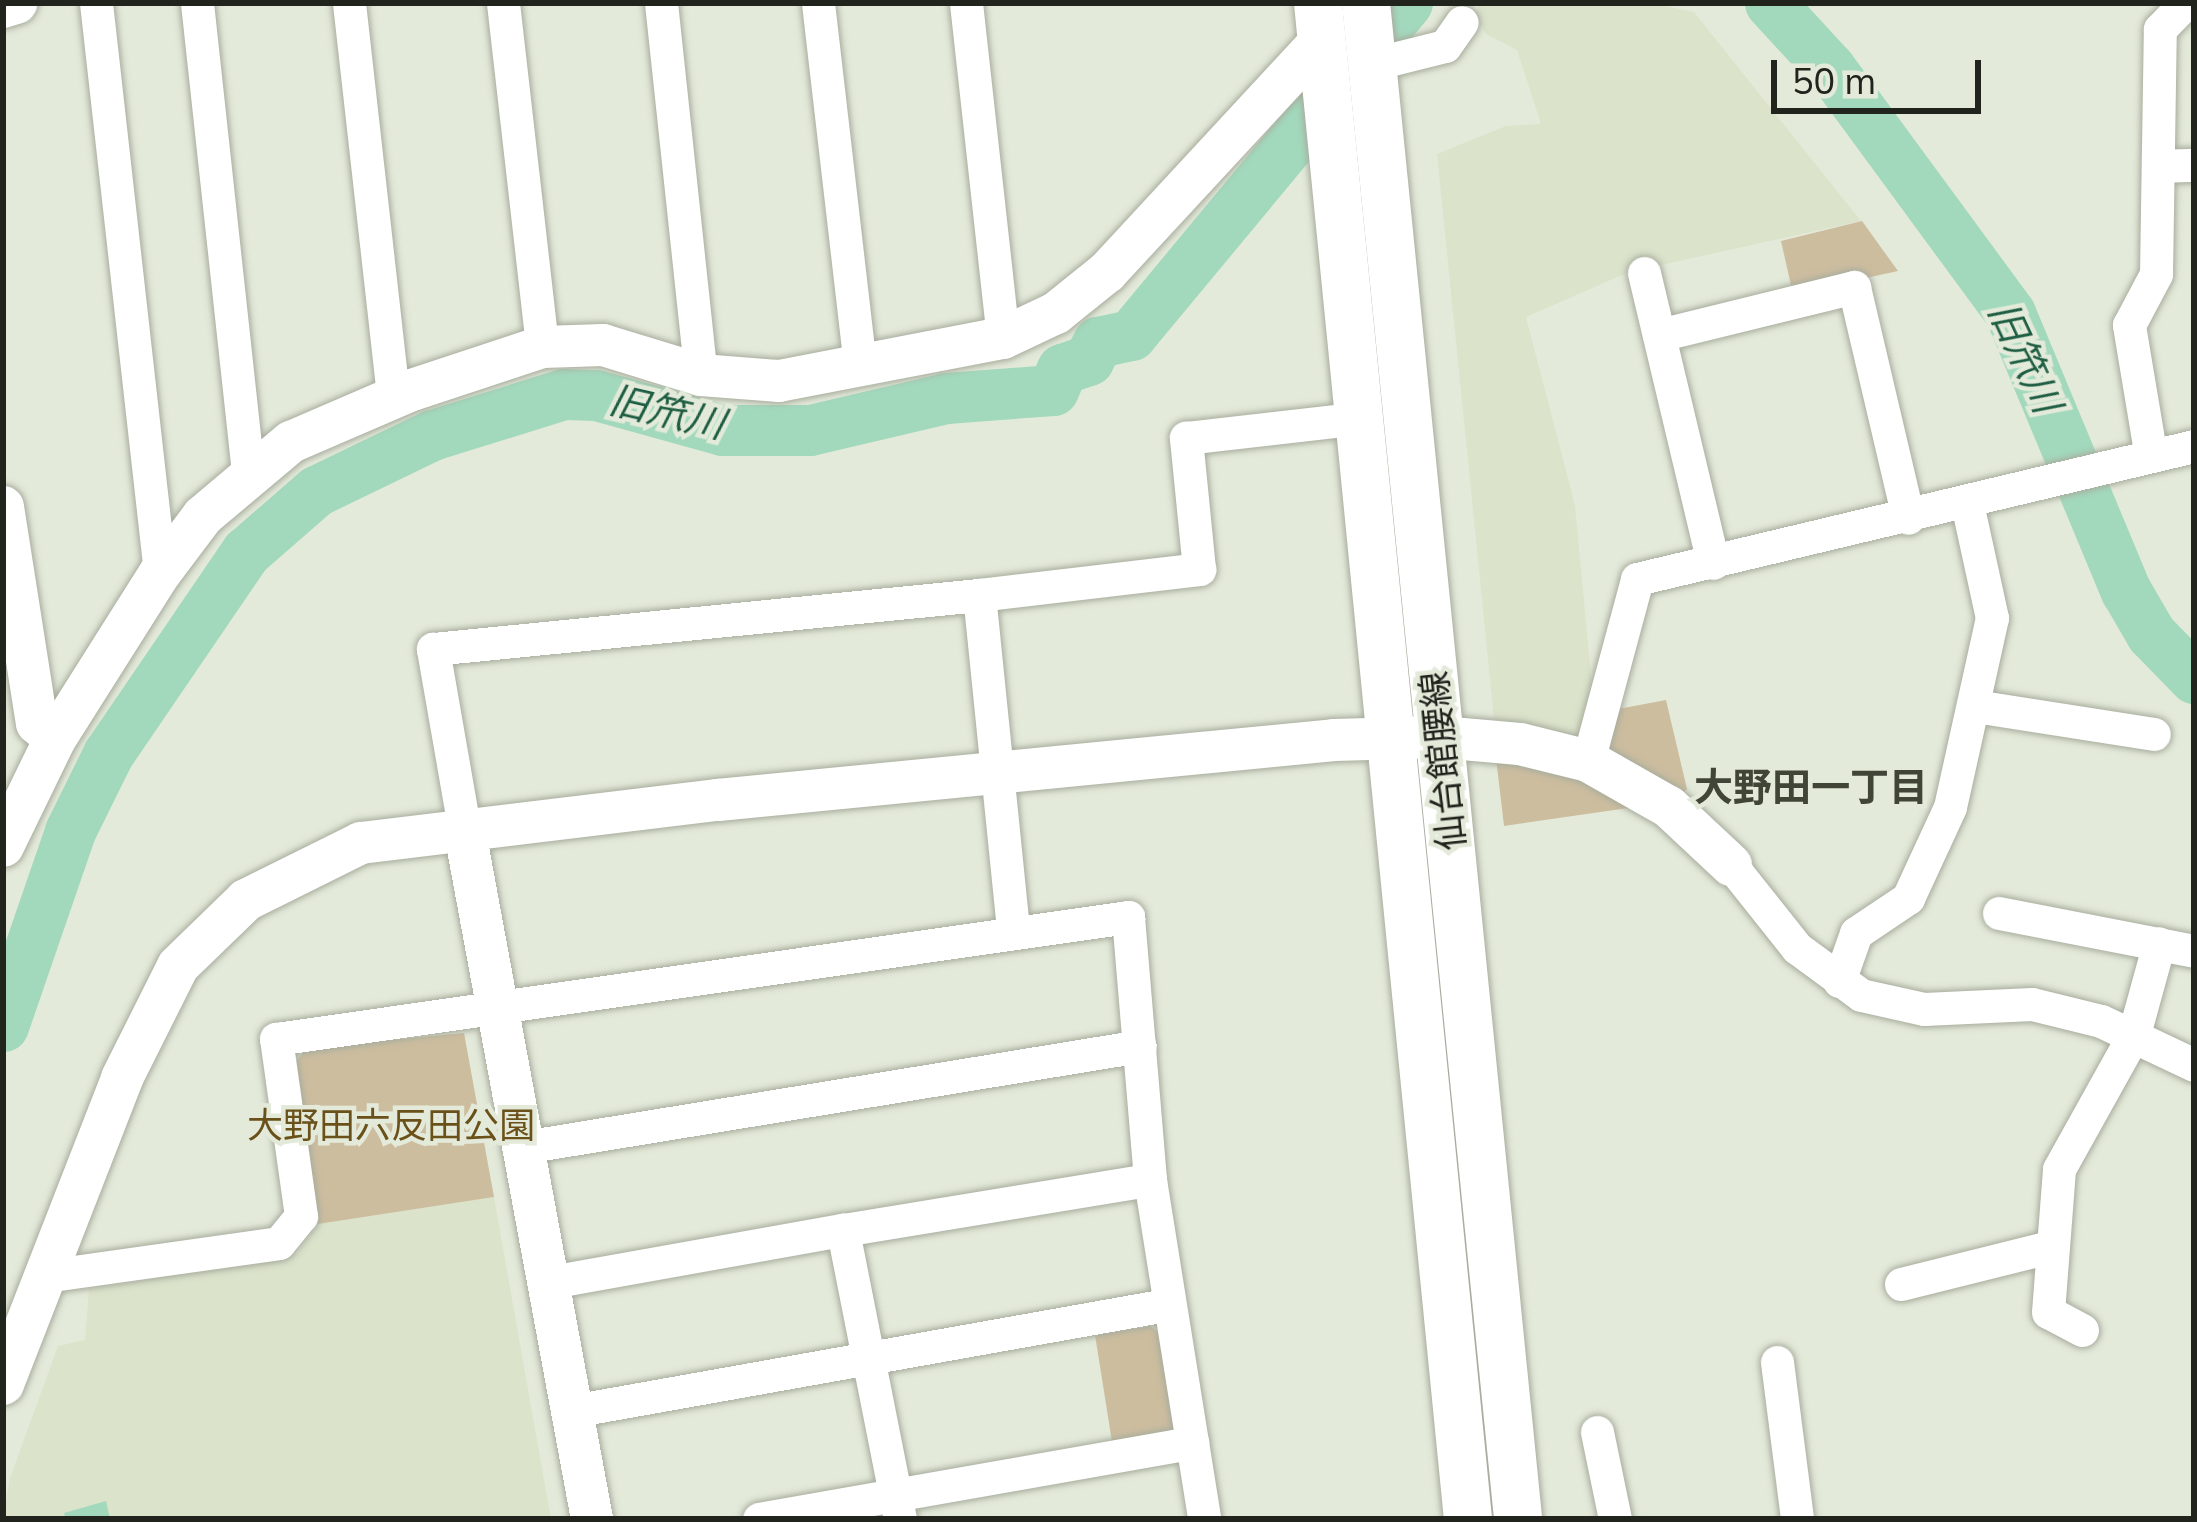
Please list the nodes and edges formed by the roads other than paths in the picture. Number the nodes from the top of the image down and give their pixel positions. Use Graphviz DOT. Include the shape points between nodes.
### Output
graph roads {
  1 [pos="16,3"];
  2 [pos="96,3"];
  3 [pos="197,3"];
  4 [pos="349,3"];
  5 [pos="503,3"];
  6 [pos="661,3"];
  7 [pos="818,3"];
  8 [pos="966,3"];
  9 [pos="1366,3"];
  10 [pos="2185,3"];
  11 [pos="3,7"];
  12 [pos="1462,22"];
  13 [pos="1322,33"];
  14 [pos="1374,75"];
  15 [pos="2194,165"];
  16 [pos="2158,166"];
  17 [pos="1644,273"];
  18 [pos="1659,335"];
  19 [pos="1003,338"];
  20 [pos="542,347"];
  21 [pos="860,364"];
  22 [pos="701,375"];
  23 [pos="393,398"];
  24 [pos="1361,418"];
  25 [pos="2194,446"];
  26 [pos="2150,451"];
  27 [pos="248,472"];
  28 [pos="1967,503"];
  29 [pos="3,507"];
  30 [pos="1908,518"];
  31 [pos="1713,563"];
  32 [pos="160,573"];
  33 [pos="979,596"];
  34 [pos="1975,706"];
  35 [pos="2154,734"];
  36 [pos="1416,737"];
  37 [pos="55,739"];
  38 [pos="1588,761"];
  39 [pos="998,776"];
  40 [pos="8,823"];
  41 [pos="464,827"];
  42 [pos="1731,865"];
  43 [pos="1999,913"];
  44 [pos="1013,929"];
  45 [pos="2158,943"];
  46 [pos="2194,951"];
  47 [pos="1839,981"];
  48 [pos="499,1010"];
  49 [pos="2134,1034"];
  50 [pos="1140,1046"];
  51 [pos="2194,1065"];
  52 [pos="524,1147"];
  53 [pos="1150,1180"];
  54 [pos="843,1230"];
  55 [pos="2049,1247"];
  56 [pos="45,1276"];
  57 [pos="550,1282"];
  58 [pos="1901,1284"];
  59 [pos="1166,1305"];
  60 [pos="2082,1330"];
  61 [pos="866,1358"];
  62 [pos="1777,1362"];
  63 [pos="3,1384"];
  64 [pos="572,1411"];
  65 [pos="1597,1432"];
  66 [pos="1192,1443"];
  67 [pos="898,1508"];
  68 [pos="592,1519"];
  69 [pos="759,1519"];
  70 [pos="1204,1519"];
  71 [pos="1468,1519"];
  72 [pos="1518,1519"];
  73 [pos="1615,1519"];
  74 [pos="1797,1519"];
  1 -- 11 [label="street"];
  2 -- 32 [label="street"];
  3 -- 27 [label="street"];
  4 -- 23 [label="street"];
  5 -- 20 [label="street"];
  6 -- 22 [label="street"];
  7 -- 21 [label="street"];
  8 -- 19 [label="street"];
  9 -- 14 [label="main road, 仙台館腰線"];
  10 -- 16 [label="street" via="2160,29"];
  12 -- 14 [label="street" via="1445,46"];
  13 -- 19 [label="street" via="1107,272 1055,313"];
  13 -- 24 [label="main road, 仙台館腰線"];
  14 -- 36 [label="main road, 仙台館腰線"];
  15 -- 16 [label="street"];
  16 -- 26 [label="street" via="2156,274 2129,326"];
  17 -- 18 [label="street"];
  18 -- 30 [label="street" via="1854,287"];
  18 -- 31 [label="street"];
  19 -- 21 [label="street"];
  20 -- 22 [label="street" via="603,345"];
  20 -- 23 [label="street"];
  21 -- 22 [label="street" via="778,381"];
  23 -- 27 [label="street" via="291,442"];
  24 -- 33 [label="street" via="1186,438 1199,569"];
  24 -- 36 [label="main road, 仙台館腰線"];
  25 -- 26 [label="street"];
  26 -- 28 [label="street"];
  27 -- 32 [label="street"];
  28 -- 30 [label="street"];
  28 -- 34 [label="street" via="1991,618"];
  29 -- 37 [label="street" via="37,723"];
  30 -- 31 [label="street"];
  31 -- 38 [label="street" via="1637,579"];
  32 -- 37 [label="street"];
  33 -- 39 [label="street"];
  33 -- 41 [label="street" via="433,650"];
  34 -- 35 [label="street"];
  34 -- 47 [label="street" via="1950,807 1908,898 1856,933"];
  36 -- 38 [label="street" via="1520,744"];
  36 -- 39 [label="street"];
  36 -- 71 [label="main road, 仙台館腰線"];
  36 -- 72 [label="main road, 仙台館腰線"];
  37 -- 40 [label="street"];
  38 -- 42 [label="street" via="1669,807"];
  39 -- 41 [label="street"];
  39 -- 44 [label="street"];
  41 -- 48 [label="street"];
  41 -- 56 [label="street" via="338,851 273,882 210,930 178,966 122,1078"];
  42 -- 47 [label="street" via="1797,948"];
  43 -- 45 [label="street"];
  44 -- 48 [label="street"];
  44 -- 50 [label="street" via="1128,917"];
  45 -- 46 [label="street"];
  45 -- 49 [label="street"];
  47 -- 49 [label="street" via="1861,995 1924,1009 2032,1004"];
  48 -- 52 [label="street"];
  48 -- 56 [label="street" via="276,1039 301,1216 279,1243"];
  49 -- 51 [label="street"];
  49 -- 55 [label="street" via="2060,1168"];
  50 -- 52 [label="street"];
  50 -- 53 [label="street"];
  52 -- 57 [label="street"];
  53 -- 54 [label="street"];
  53 -- 59 [label="street"];
  54 -- 57 [label="street"];
  54 -- 61 [label="street"];
  55 -- 58 [label="street"];
  55 -- 60 [label="street" via="2048,1312"];
  56 -- 63 [label="street"];
  57 -- 64 [label="street"];
  59 -- 61 [label="street"];
  59 -- 66 [label="street"];
  61 -- 64 [label="street"];
  61 -- 67 [label="street"];
  62 -- 74 [label="street"];
  64 -- 68 [label="street"];
  65 -- 73 [label="street"];
  66 -- 67 [label="street"];
  66 -- 70 [label="street"];
  67 -- 69 [label="street"];
}
